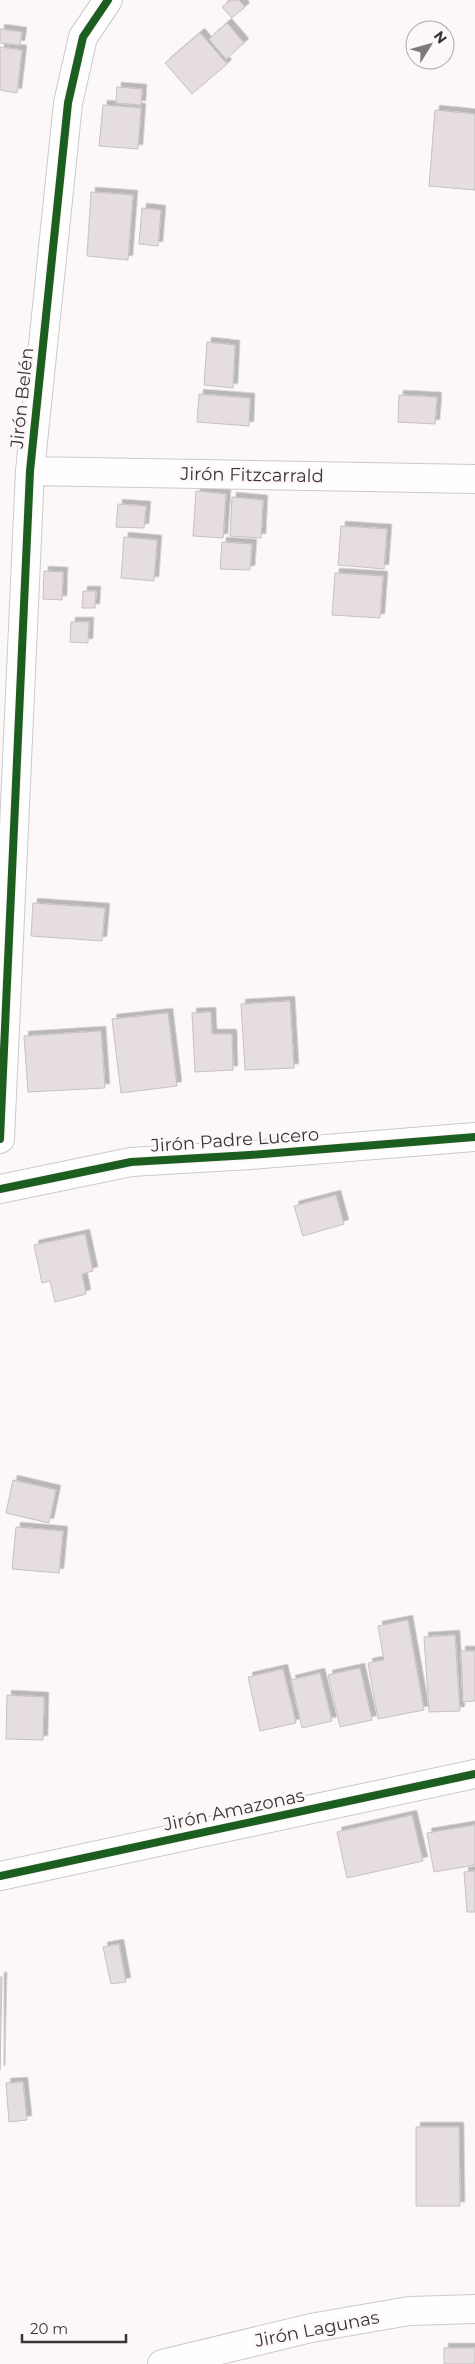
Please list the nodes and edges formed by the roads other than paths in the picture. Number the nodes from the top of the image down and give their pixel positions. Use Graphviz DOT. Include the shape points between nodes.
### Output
graph roads {
  1 [pos="108,0"];
  2 [pos="30,471"];
  3 [pos="475,479"];
  4 [pos="475,1137"];
  5 [pos="0,1139"];
  6 [pos="0,1189"];
  7 [pos="475,1774"];
  8 [pos="0,1876"];
  9 [pos="475,2309"];
  10 [pos="162,2364"];
  1 -- 2 [label="street, Jirón Belén" via="83,38 68,103"];
  2 -- 3 [label="street, Jirón Fitzcarrald"];
  2 -- 5 [label="street, Jirón Belén"];
  4 -- 6 [label="street, Jirón Padre Lucero" via="131,1162"];
  7 -- 8 [label="street, Jirón Amazonas"];
  9 -- 10 [label="street, Jirón Lagunas" via="409,2310 311,2328"];
}
